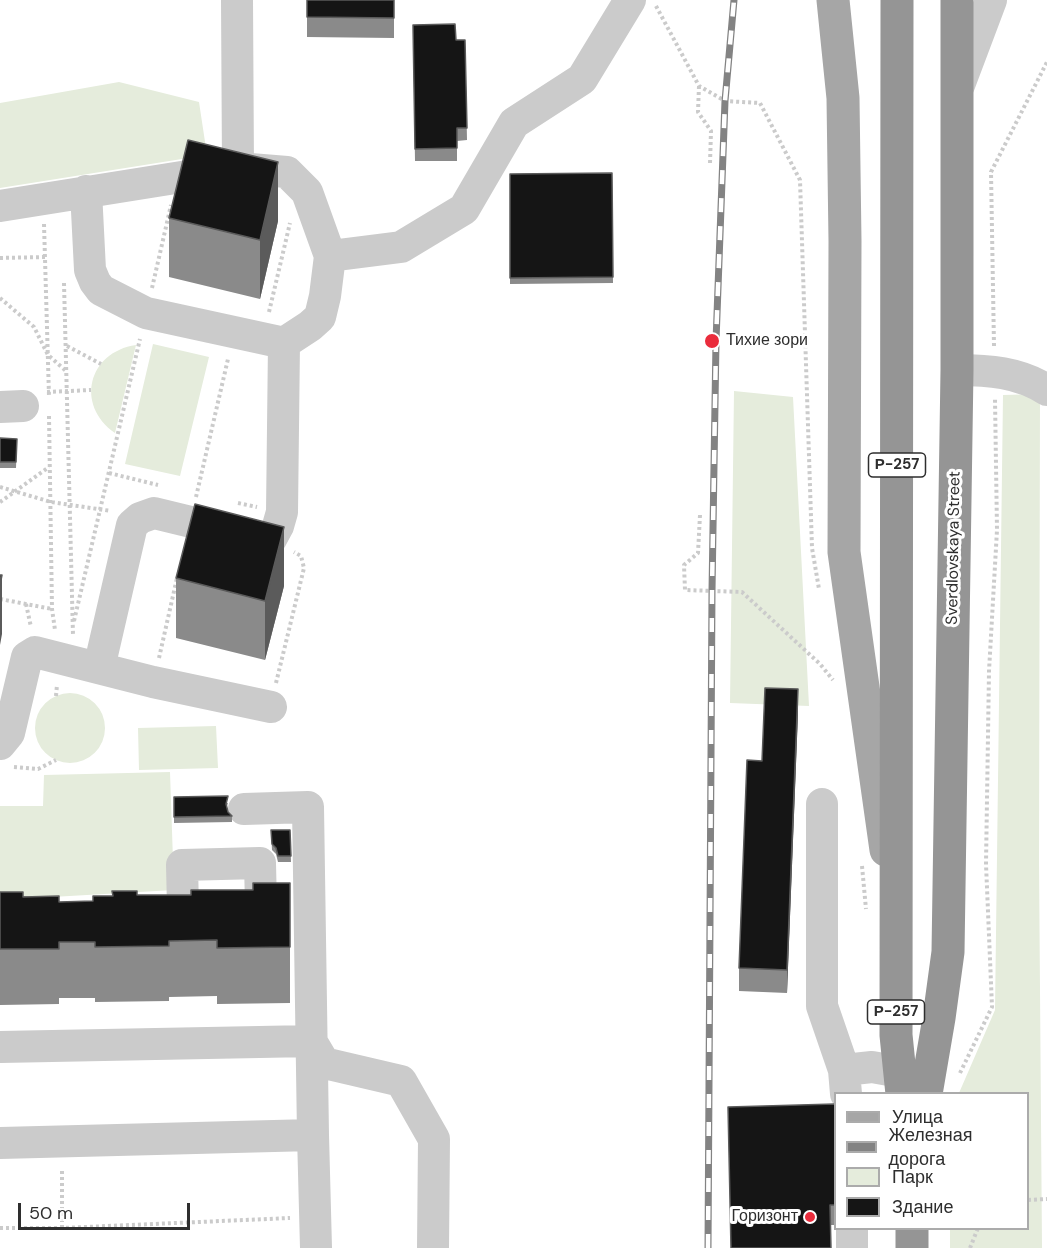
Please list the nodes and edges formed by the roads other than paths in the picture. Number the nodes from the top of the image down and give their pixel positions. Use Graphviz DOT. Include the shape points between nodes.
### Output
graph roads {
  1 [pos="237,0"];
  2 [pos="630,0"];
  3 [pos="833,0"];
  4 [pos="897,0"];
  5 [pos="957,0"];
  6 [pos="991,0"];
  7 [pos="956,92"];
  8 [pos="238,168"];
  9 [pos="86,191"];
  10 [pos="0,206"];
  11 [pos="330,256"];
  12 [pos="273,341"];
  13 [pos="957,370"];
  14 [pos="1047,390"];
  15 [pos="78,663"];
  16 [pos="271,707"];
  17 [pos="5,755"];
  18 [pos="822,804"];
  19 [pos="244,809"];
  20 [pos="261,906"];
  21 [pos="310,906"];
  22 [pos="897,929"];
  23 [pos="311,1041"];
  24 [pos="0,1047"];
  25 [pos="845,1082"];
  26 [pos="901,1083"];
  27 [pos="926,1092"];
  28 [pos="313,1135"];
  29 [pos="0,1143"];
  30 [pos="852,1230"];
  31 [pos="912,1230"];
  32 [pos="316,1248"];
  33 [pos="433,1248"];
  34 [pos="852,1248"];
  35 [pos="912,1248"];
  1 -- 8 [label="street"];
  2 -- 11 [label="street" via="582,80 514,123 464,209 401,247"];
  3 -- 22 [label="main road" via="843,98 844,552"];
  4 -- 22 [label="highway, Р-257"];
  5 -- 7 [label="highway, Sverdlovskaya Street / Р-257"];
  6 -- 7 [label="street"];
  7 -- 13 [label="highway, Sverdlovskaya Street / Р-257"];
  8 -- 9 [label="street"];
  8 -- 11 [label="street" via="287,172 301,184"];
  9 -- 10 [label="street"];
  9 -- 12 [label="street" via="90,270 101,290 146,314"];
  11 -- 12 [label="street" via="320,317 310,326"];
  12 -- 15 [label="street" via="282,512 271,539 154,513 140,518 132,525"];
  13 -- 14 [label="street" via="994,370"];
  13 -- 27 [label="highway, Sverdlovskaya Street / Р-257" via="948,952"];
  15 -- 16 [label="street"];
  15 -- 17 [label="street" via="35,652 27,657"];
  18 -- 25 [label="street" via="822,1006"];
  19 -- 21 [label="street" via="308,807"];
  20 -- 20 [label="street" via="260,863 249,863 182,865 172,908"];
  20 -- 21 [label="street"];
  21 -- 23 [label="street"];
  22 -- 26 [label="highway, Р-257" via="896,1035"];
  23 -- 24 [label="street"];
  23 -- 28 [label="street"];
  23 -- 33 [label="street" via="324,1063 401,1081 434,1140"];
  25 -- 26 [label="street" via="872,1066"];
  28 -- 29 [label="street"];
  28 -- 32 [label="street"];
  30 -- 34 [label="street"];
  31 -- 35 [label="highway"];
}
